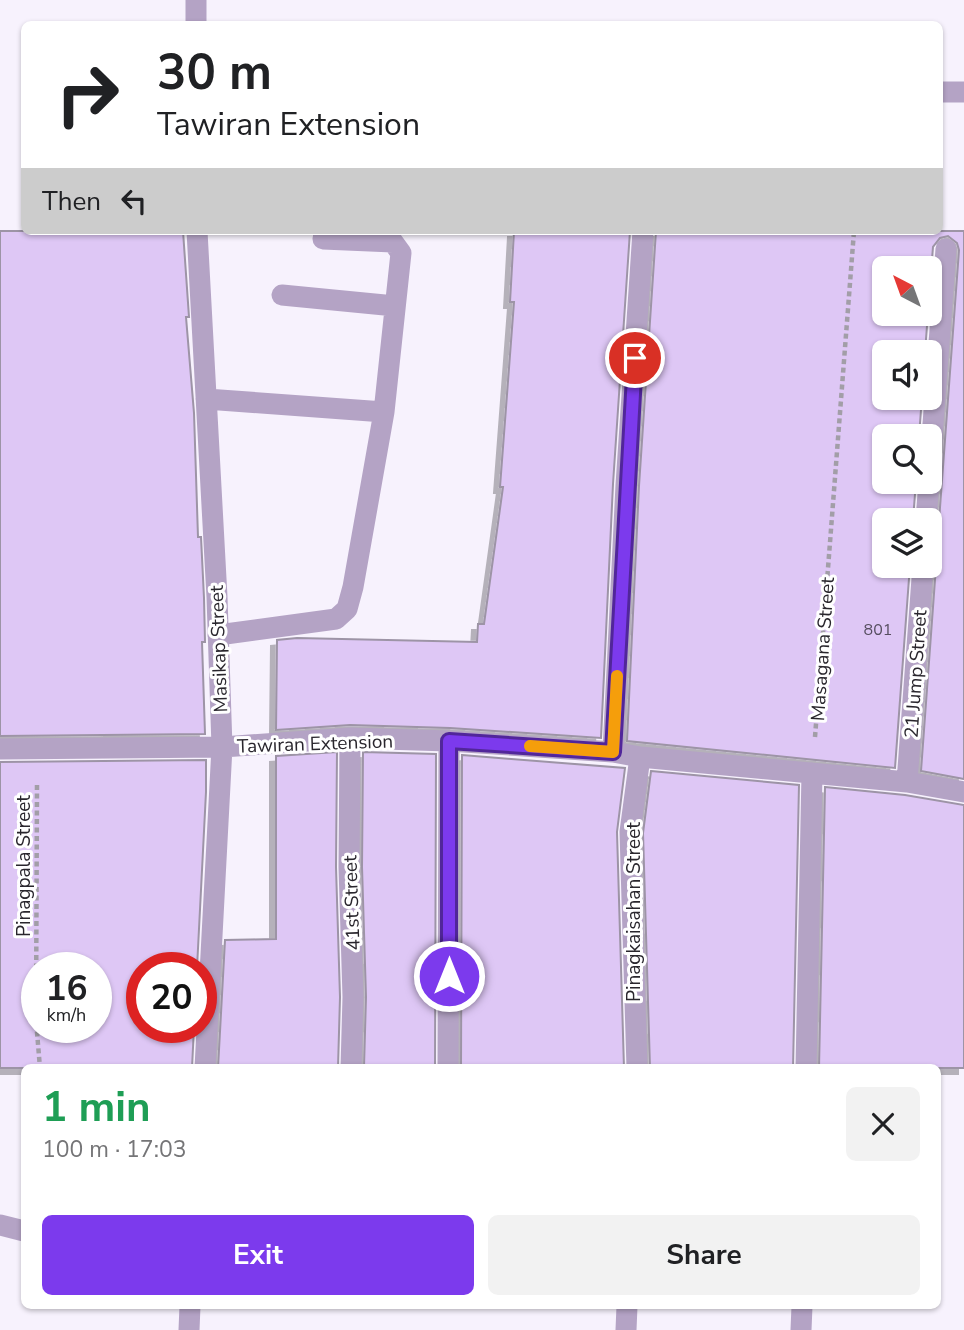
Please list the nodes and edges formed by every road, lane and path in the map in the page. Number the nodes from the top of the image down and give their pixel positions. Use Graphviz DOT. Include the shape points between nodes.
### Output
graph roads {
  1 [pos="196,0"];
  2 [pos="196,21"];
  3 [pos="943,92"];
  4 [pos="964,92"];
  5 [pos="197,235"];
  6 [pos="643,235"];
  7 [pos="854,235"];
  8 [pos="323,239"];
  9 [pos="946,249"];
  10 [pos="282,295"];
  11 [pos="395,306"];
  12 [pos="206,400"];
  13 [pos="384,412"];
  14 [pos="933,424"];
  15 [pos="922,578"];
  16 [pos="218,635"];
  17 [pos="350,738"];
  18 [pos="449,741"];
  19 [pos="222,747"];
  20 [pos="0,749"];
  21 [pos="37,749"];
  22 [pos="613,752"];
  23 [pos="640,757"];
  24 [pos="812,773"];
  25 [pos="906,782"];
  26 [pos="964,792"];
  27 [pos="40,1064"];
  28 [pos="205,1064"];
  29 [pos="351,1064"];
  30 [pos="448,1064"];
  31 [pos="637,1064"];
  32 [pos="806,1064"];
  33 [pos="0,1225"];
  34 [pos="21,1230"];
  35 [pos="190,1309"];
  36 [pos="627,1309"];
  37 [pos="802,1309"];
  38 [pos="190,1330"];
  39 [pos="626,1330"];
  40 [pos="802,1330"];
  1 -- 2 [label="street"];
  3 -- 4 [label="street"];
  5 -- 12 [label="street, Masikap Street"];
  6 -- 22 [label="street"];
  7 -- 24 [label="path, Masagana Street"];
  8 -- 11 [label="street" via="393,242 401,253"];
  9 -- 14 [label="street"];
  10 -- 11 [label="street"];
  11 -- 13 [label="street"];
  12 -- 13 [label="street"];
  12 -- 16 [label="street, Masikap Street"];
  13 -- 16 [label="street" via="347,609 336,619"];
  15 -- 25 [label="street, 21 Jump Street"];
  16 -- 19 [label="street, Masikap Street"];
  17 -- 18 [label="street, Tawiran Extension"];
  17 -- 19 [label="street, Tawiran Extension"];
  17 -- 29 [label="street, 41st Street"];
  18 -- 22 [label="street, Tawiran Extension"];
  18 -- 30 [label="street"];
  19 -- 21 [label="street, Tawiran Extension"];
  19 -- 28 [label="street, Masikap Street"];
  20 -- 21 [label="street, Tawiran Extension"];
  21 -- 27 [label="path, Pinagpala Street"];
  22 -- 23 [label="street, Tawiran Extension"];
  23 -- 24 [label="street, Tawiran Extension"];
  23 -- 31 [label="street, Pinagkaisahan Street" via="630,832"];
  24 -- 25 [label="street, Tawiran Extension"];
  24 -- 32 [label="street"];
  25 -- 26 [label="street, Tawiran Extension"];
  33 -- 34 [label="street"];
  35 -- 38 [label="street"];
  36 -- 39 [label="street"];
  37 -- 40 [label="street"];
}
